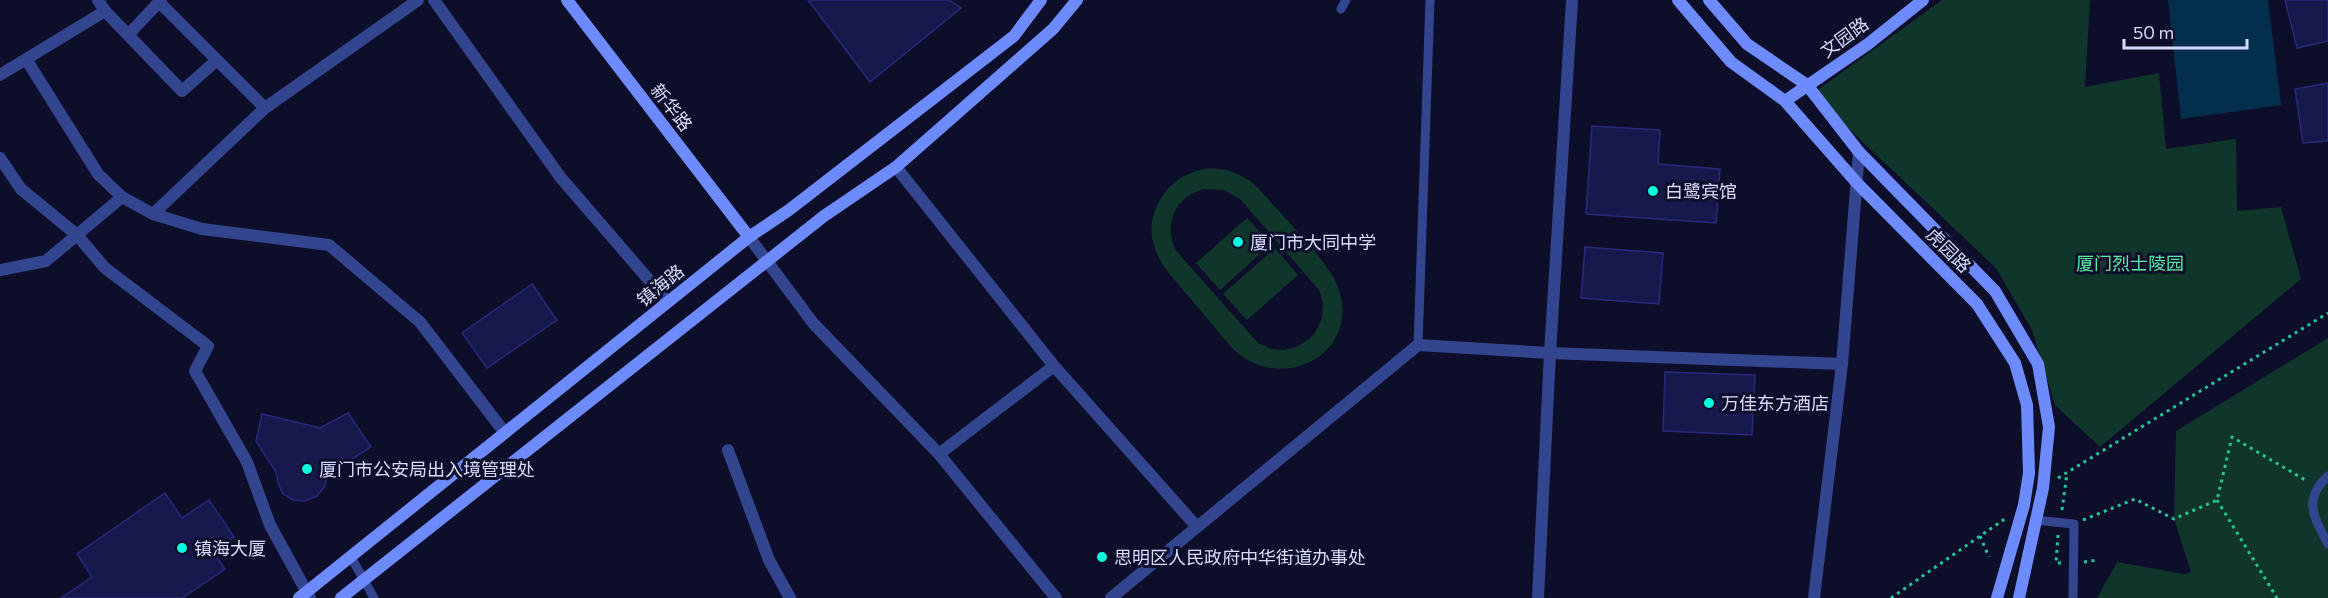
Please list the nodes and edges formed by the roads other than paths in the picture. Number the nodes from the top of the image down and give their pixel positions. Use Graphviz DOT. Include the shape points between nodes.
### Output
graph roads {
  1 [pos="98,0"];
  2 [pos="418,0"];
  3 [pos="434,0"];
  4 [pos="567,0"];
  5 [pos="1041,0"];
  6 [pos="1077,0"];
  7 [pos="1430,0"];
  8 [pos="1572,0"];
  9 [pos="1678,0"];
  10 [pos="1709,0"];
  11 [pos="1923,0"];
  12 [pos="160,1"];
  13 [pos="105,11"];
  14 [pos="128,35"];
  15 [pos="26,59"];
  16 [pos="217,60"];
  17 [pos="0,75"];
  18 [pos="1807,86"];
  19 [pos="1785,101"];
  20 [pos="265,108"];
  21 [pos="1859,152"];
  22 [pos="0,158"];
  23 [pos="896,167"];
  24 [pos="1857,183"];
  25 [pos="122,197"];
  26 [pos="153,214"];
  27 [pos="77,235"];
  28 [pos="749,237"];
  29 [pos="768,260"];
  30 [pos="0,270"];
  31 [pos="668,302"];
  32 [pos="1418,345"];
  33 [pos="1550,353"];
  34 [pos="1842,364"];
  35 [pos="1054,366"];
  36 [pos="505,433"];
  37 [pos="728,450"];
  38 [pos="939,454"];
  39 [pos="2328,476"];
  40 [pos="2034,520"];
  41 [pos="1197,527"];
  42 [pos="2328,544"];
  43 [pos="351,557"];
  44 [pos="364,579"];
  45 [pos="305,596"];
  46 [pos="341,598"];
  47 [pos="374,598"];
  48 [pos="790,598"];
  49 [pos="1056,598"];
  50 [pos="1111,598"];
  51 [pos="1538,598"];
  52 [pos="1814,598"];
  53 [pos="1997,598"];
  54 [pos="2019,598"];
  55 [pos="2073,598"];
  1 -- 13 [label="street"];
  2 -- 20 [label="street"];
  3 -- 31 [label="street" via="561,178"];
  4 -- 28 [label="main road, 新华路"];
  5 -- 28 [label="main road, 镇海路" via="1014,36"];
  6 -- 23 [label="main road" via="1053,29"];
  7 -- 32 [label="lane"];
  8 -- 33 [label="street"];
  9 -- 19 [label="main road, 虎园路" via="1731,62"];
  10 -- 18 [label="main road, 虎园路" via="1747,44"];
  11 -- 18 [label="main road, 文园路"];
  12 -- 14 [label="street"];
  12 -- 16 [label="street"];
  13 -- 14 [label="street"];
  13 -- 15 [label="street"];
  14 -- 16 [label="street" via="182,92"];
  15 -- 17 [label="street"];
  15 -- 25 [label="street" via="98,174"];
  16 -- 20 [label="street"];
  18 -- 19 [label="main road, 文园路"];
  18 -- 21 [label="main road, 虎园路"];
  19 -- 24 [label="main road, 虎园路"];
  20 -- 26 [label="street"];
  21 -- 24 [label="street"];
  21 -- 40 [label="main road, 虎园路" via="1995,291 2038,364 2049,427 2043,488"];
  22 -- 27 [label="street" via="21,189"];
  23 -- 29 [label="main road"];
  23 -- 35 [label="street"];
  24 -- 34 [label="street"];
  24 -- 53 [label="main road, 虎园路" via="1977,304 2015,363 2027,405 2029,473 2024,505"];
  25 -- 26 [label="street"];
  25 -- 27 [label="street"];
  26 -- 36 [label="street" via="202,229 329,244 420,322"];
  27 -- 30 [label="street" via="46,261"];
  27 -- 45 [label="street" via="105,268 208,346 195,371 247,462 270,525"];
  28 -- 29 [label="street"];
  28 -- 31 [label="main road, 镇海路"];
  29 -- 38 [label="street" via="813,323"];
  29 -- 44 [label="main road"];
  31 -- 36 [label="main road, 镇海路"];
  32 -- 33 [label="street"];
  32 -- 41 [label="street"];
  33 -- 34 [label="street"];
  33 -- 51 [label="street"];
  34 -- 52 [label="street"];
  35 -- 38 [label="street"];
  35 -- 41 [label="street"];
  36 -- 43 [label="main road, 镇海路"];
  37 -- 48 [label="street" via="769,560"];
  38 -- 49 [label="street"];
  39 -- 42 [label="lane" via="2317,486 2312,500 2314,518"];
  40 -- 54 [label="main road, 虎园路"];
  40 -- 55 [label="lane" via="2074,524"];
  41 -- 50 [label="street"];
  43 -- 44 [label="lane"];
  43 -- 45 [label="main road, 镇海路"];
  44 -- 46 [label="main road"];
  44 -- 47 [label="lane"];
}
